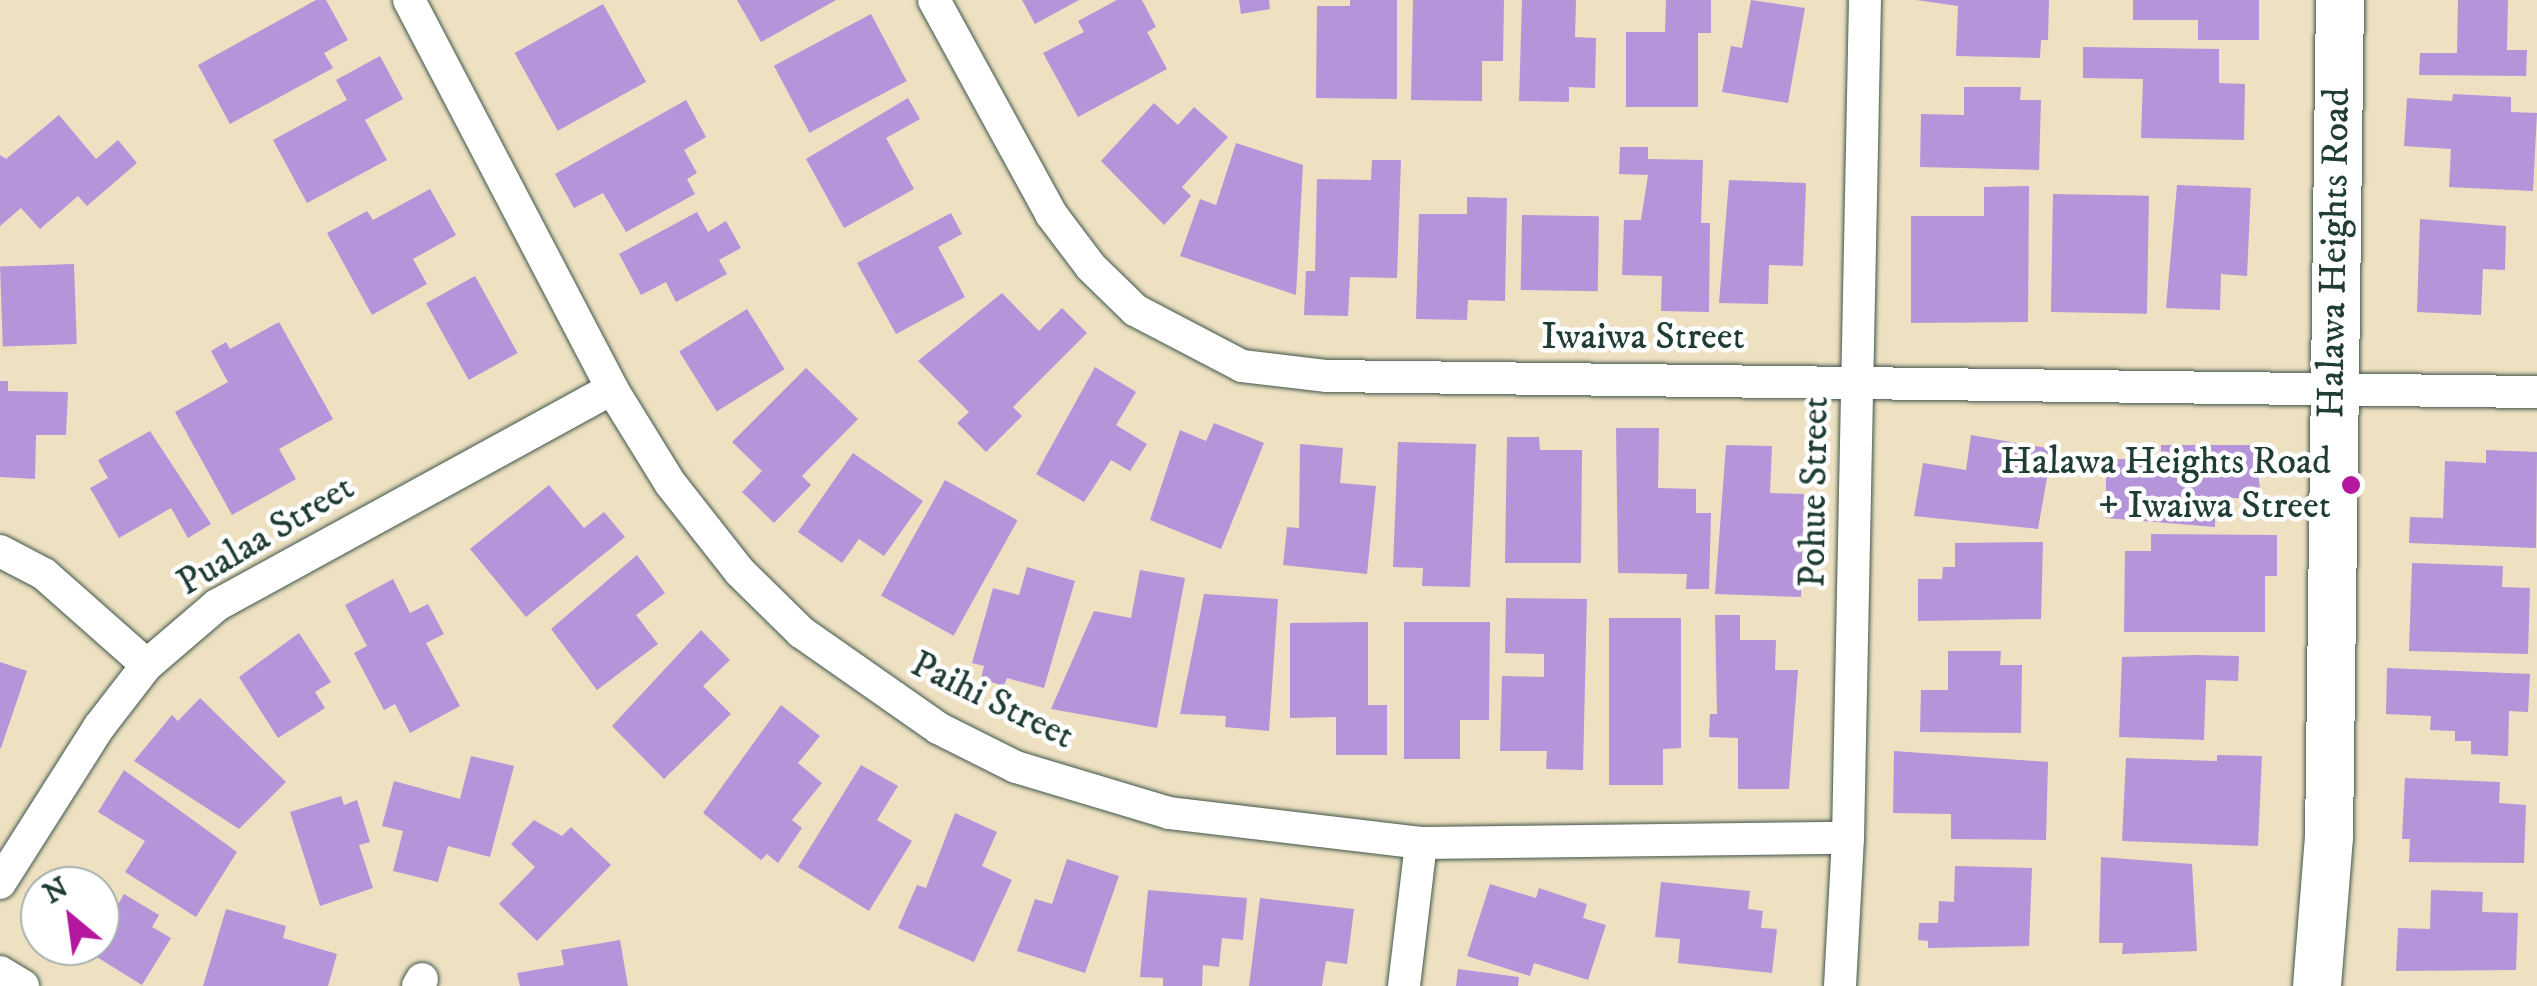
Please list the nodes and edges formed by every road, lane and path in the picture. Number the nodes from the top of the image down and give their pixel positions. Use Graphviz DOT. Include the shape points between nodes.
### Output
graph roads {
  1 [pos="410,0"];
  2 [pos="934,0"];
  3 [pos="1864,0"];
  4 [pos="2340,0"];
  5 [pos="1857,379"];
  6 [pos="612,389"];
  7 [pos="2332,390"];
  8 [pos="2537,392"];
  9 [pos="0,551"];
  10 [pos="147,665"];
  11 [pos="1848,838"];
  12 [pos="1421,843"];
  13 [pos="0,883"];
  14 [pos="0,972"];
  15 [pos="23,986"];
  16 [pos="1404,986"];
  17 [pos="1840,986"];
  18 [pos="2318,986"];
  1 -- 6 [label="street, Paihi Street"];
  2 -- 5 [label="street, Iwaiwa Street" via="1051,214 1091,266 1136,310 1242,366 1327,376"];
  3 -- 5 [label="street, Pohue Street"];
  4 -- 7 [label="street, Halawa Heights Road"];
  5 -- 7 [label="street, Iwaiwa Street"];
  5 -- 11 [label="street, Pohue Street"];
  6 -- 10 [label="street, Pualaa Street" via="218,604"];
  6 -- 12 [label="street, Paihi Street" via="670,483 740,572 800,632 938,728 1016,767 1169,813"];
  7 -- 8 [label="street, Iwaiwa Street"];
  7 -- 18 [label="street, Halawa Heights Road" via="2329,836"];
  9 -- 10 [label="street" via="44,574"];
  10 -- 13 [label="street, Pualaa Street" via="99,727"];
  11 -- 12 [label="street, Paihi Street"];
  11 -- 17 [label="street, Pohue Street"];
  12 -- 16 [label="street"];
  14 -- 15 [label="street"];
}
